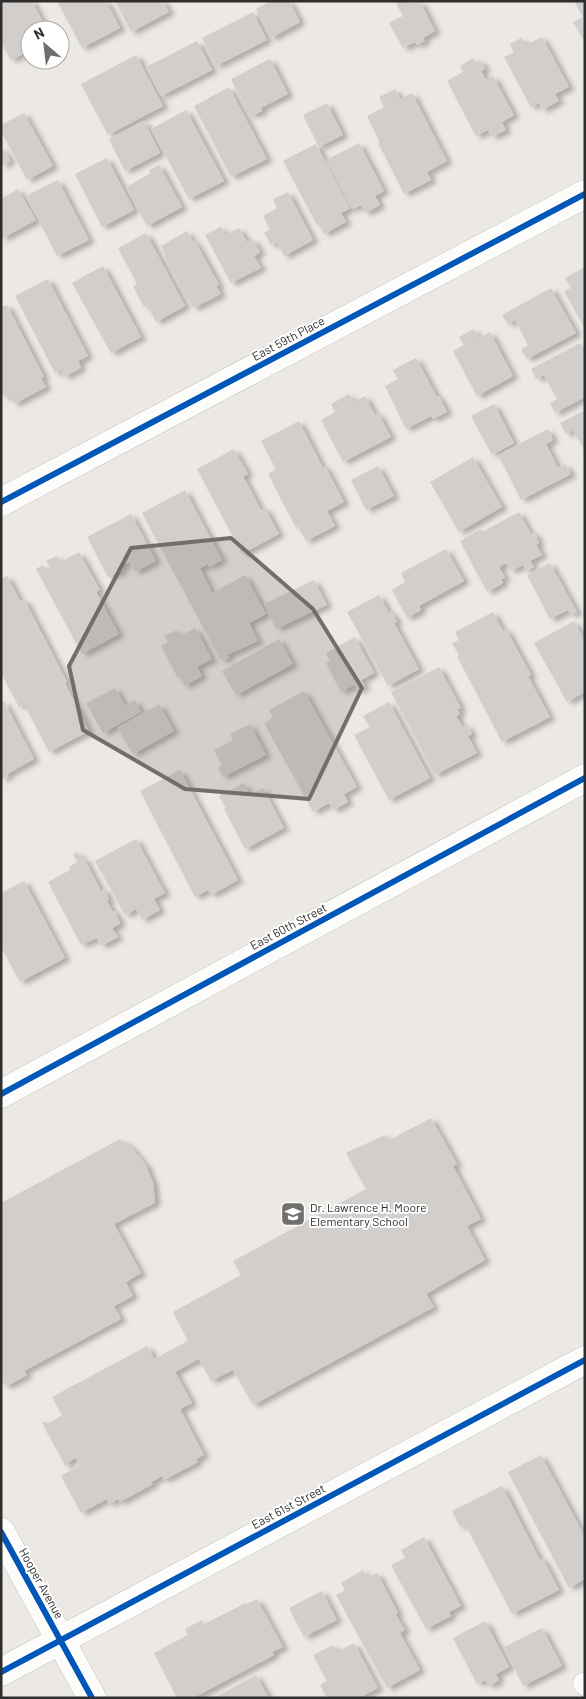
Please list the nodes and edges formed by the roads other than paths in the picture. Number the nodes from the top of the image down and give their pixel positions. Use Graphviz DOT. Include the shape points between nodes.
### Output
graph roads {
  1 [pos="585,194"];
  2 [pos="1,502"];
  3 [pos="585,778"];
  4 [pos="1,1094"];
  5 [pos="585,1360"];
  6 [pos="1,1532"];
  7 [pos="61,1640"];
  8 [pos="1,1672"];
  9 [pos="92,1698"];
  1 -- 2 [label="street, East 59th Place"];
  3 -- 4 [label="street, East 60th Street"];
  5 -- 7 [label="street, East 61st Street"];
  6 -- 7 [label="street, Hooper Avenue"];
  7 -- 8 [label="street, East 61st Street"];
  7 -- 9 [label="street, Hooper Avenue"];
}
